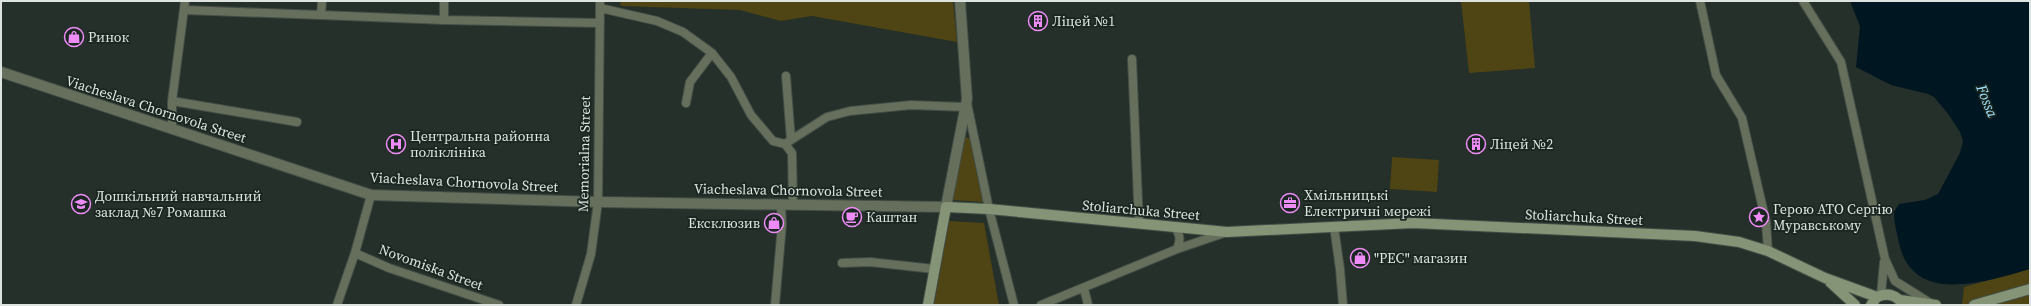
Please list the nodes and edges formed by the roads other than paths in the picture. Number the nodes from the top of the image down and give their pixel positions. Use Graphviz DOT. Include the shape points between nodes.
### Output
graph roads {
  1 [pos="185,1"];
  2 [pos="322,1"];
  3 [pos="444,1"];
  4 [pos="960,1"];
  5 [pos="1700,1"];
  6 [pos="1803,1"];
  7 [pos="600,4"];
  8 [pos="184,10"];
  9 [pos="321,16"];
  10 [pos="444,20"];
  11 [pos="600,23"];
  12 [pos="712,53"];
  13 [pos="1132,58"];
  14 [pos="1,72"];
  15 [pos="786,76"];
  16 [pos="172,101"];
  17 [pos="686,103"];
  18 [pos="966,103"];
  19 [pos="297,122"];
  20 [pos="172,129"];
  21 [pos="788,142"];
  22 [pos="371,194"];
  23 [pos="598,202"];
  24 [pos="781,204"];
  25 [pos="793,204"];
  26 [pos="946,207"];
  27 [pos="989,209"];
  28 [pos="1139,224"];
  29 [pos="1175,227"];
  30 [pos="1334,227"];
  31 [pos="1227,232"];
  32 [pos="1177,249"];
  33 [pos="1768,251"];
  34 [pos="355,253"];
  35 [pos="1884,259"];
  36 [pos="842,263"];
  37 [pos="934,269"];
  38 [pos="1826,278"];
  39 [pos="1084,288"];
  40 [pos="2030,290"];
  41 [pos="1876,299"];
  42 [pos="1902,303"];
  43 [pos="1932,304"];
  44 [pos="337,305"];
  45 [pos="499,305"];
  46 [pos="576,305"];
  47 [pos="775,305"];
  48 [pos="928,305"];
  49 [pos="1014,305"];
  50 [pos="1041,305"];
  51 [pos="1088,305"];
  52 [pos="1343,305"];
  53 [pos="1855,305"];
  54 [pos="1936,305"];
  55 [pos="1974,305"];
  1 -- 8 [label="street"];
  2 -- 9 [label="street"];
  3 -- 10 [label="street"];
  4 -- 18 [label="street"];
  5 -- 33 [label="street" via="1716,75 1742,118 1766,222"];
  6 -- 35 [label="street" via="1841,62"];
  7 -- 11 [label="street, Memorialna Street"];
  7 -- 12 [label="street" via="684,32"];
  8 -- 9 [label="street"];
  8 -- 16 [label="street"];
  9 -- 10 [label="street"];
  10 -- 11 [label="street"];
  11 -- 23 [label="street, Memorialna Street"];
  12 -- 17 [label="street" via="690,82"];
  12 -- 21 [label="street" via="731,77 751,115 773,141"];
  13 -- 28 [label="street"];
  14 -- 20 [label="street, Viacheslava Chornovola Street"];
  15 -- 21 [label="street"];
  16 -- 19 [label="street"];
  16 -- 20 [label="street"];
  18 -- 21 [label="street" via="850,111 827,117"];
  18 -- 26 [label="street"];
  18 -- 27 [label="street"];
  20 -- 22 [label="street, Viacheslava Chornovola Street"];
  21 -- 25 [label="street" via="792,153"];
  22 -- 23 [label="street, Viacheslava Chornovola Street"];
  22 -- 34 [label="street"];
  23 -- 24 [label="street, Viacheslava Chornovola Street"];
  23 -- 46 [label="street, Memorialna Street" via="591,254"];
  24 -- 25 [label="street, Viacheslava Chornovola Street"];
  24 -- 47 [label="street" via="782,225"];
  25 -- 26 [label="street, Viacheslava Chornovola Street"];
  26 -- 27 [label="main road, Stoliarchuka Street"];
  26 -- 37 [label="main road"];
  27 -- 28 [label="main road, Stoliarchuka Street"];
  27 -- 49 [label="street"];
  28 -- 29 [label="main road, Stoliarchuka Street"];
  29 -- 31 [label="main road, Stoliarchuka Street"];
  29 -- 32 [label="street" via="1180,234"];
  30 -- 31 [label="main road, Stoliarchuka Street"];
  30 -- 33 [label="main road, Stoliarchuka Street" via="1413,223 1695,236 1739,242"];
  30 -- 52 [label="street"];
  31 -- 32 [label="street"];
  32 -- 39 [label="street"];
  33 -- 38 [label="main road, Stoliarchuka Street"];
  34 -- 44 [label="street"];
  34 -- 45 [label="street, Novomiska Street" via="389,268"];
  35 -- 41 [label="street" via="1884,279"];
  35 -- 43 [label="street" via="1895,281"];
  36 -- 37 [label="street" via="870,262"];
  37 -- 48 [label="main road"];
  38 -- 41 [label="main road"];
  38 -- 53 [label="main road"];
  39 -- 50 [label="street"];
  39 -- 51 [label="street"];
  40 -- 55 [label="main road"];
  41 -- 42 [label="main road" via="1890,294"];
  42 -- 43 [label="main road"];
  43 -- 54 [label="main road"];
}
